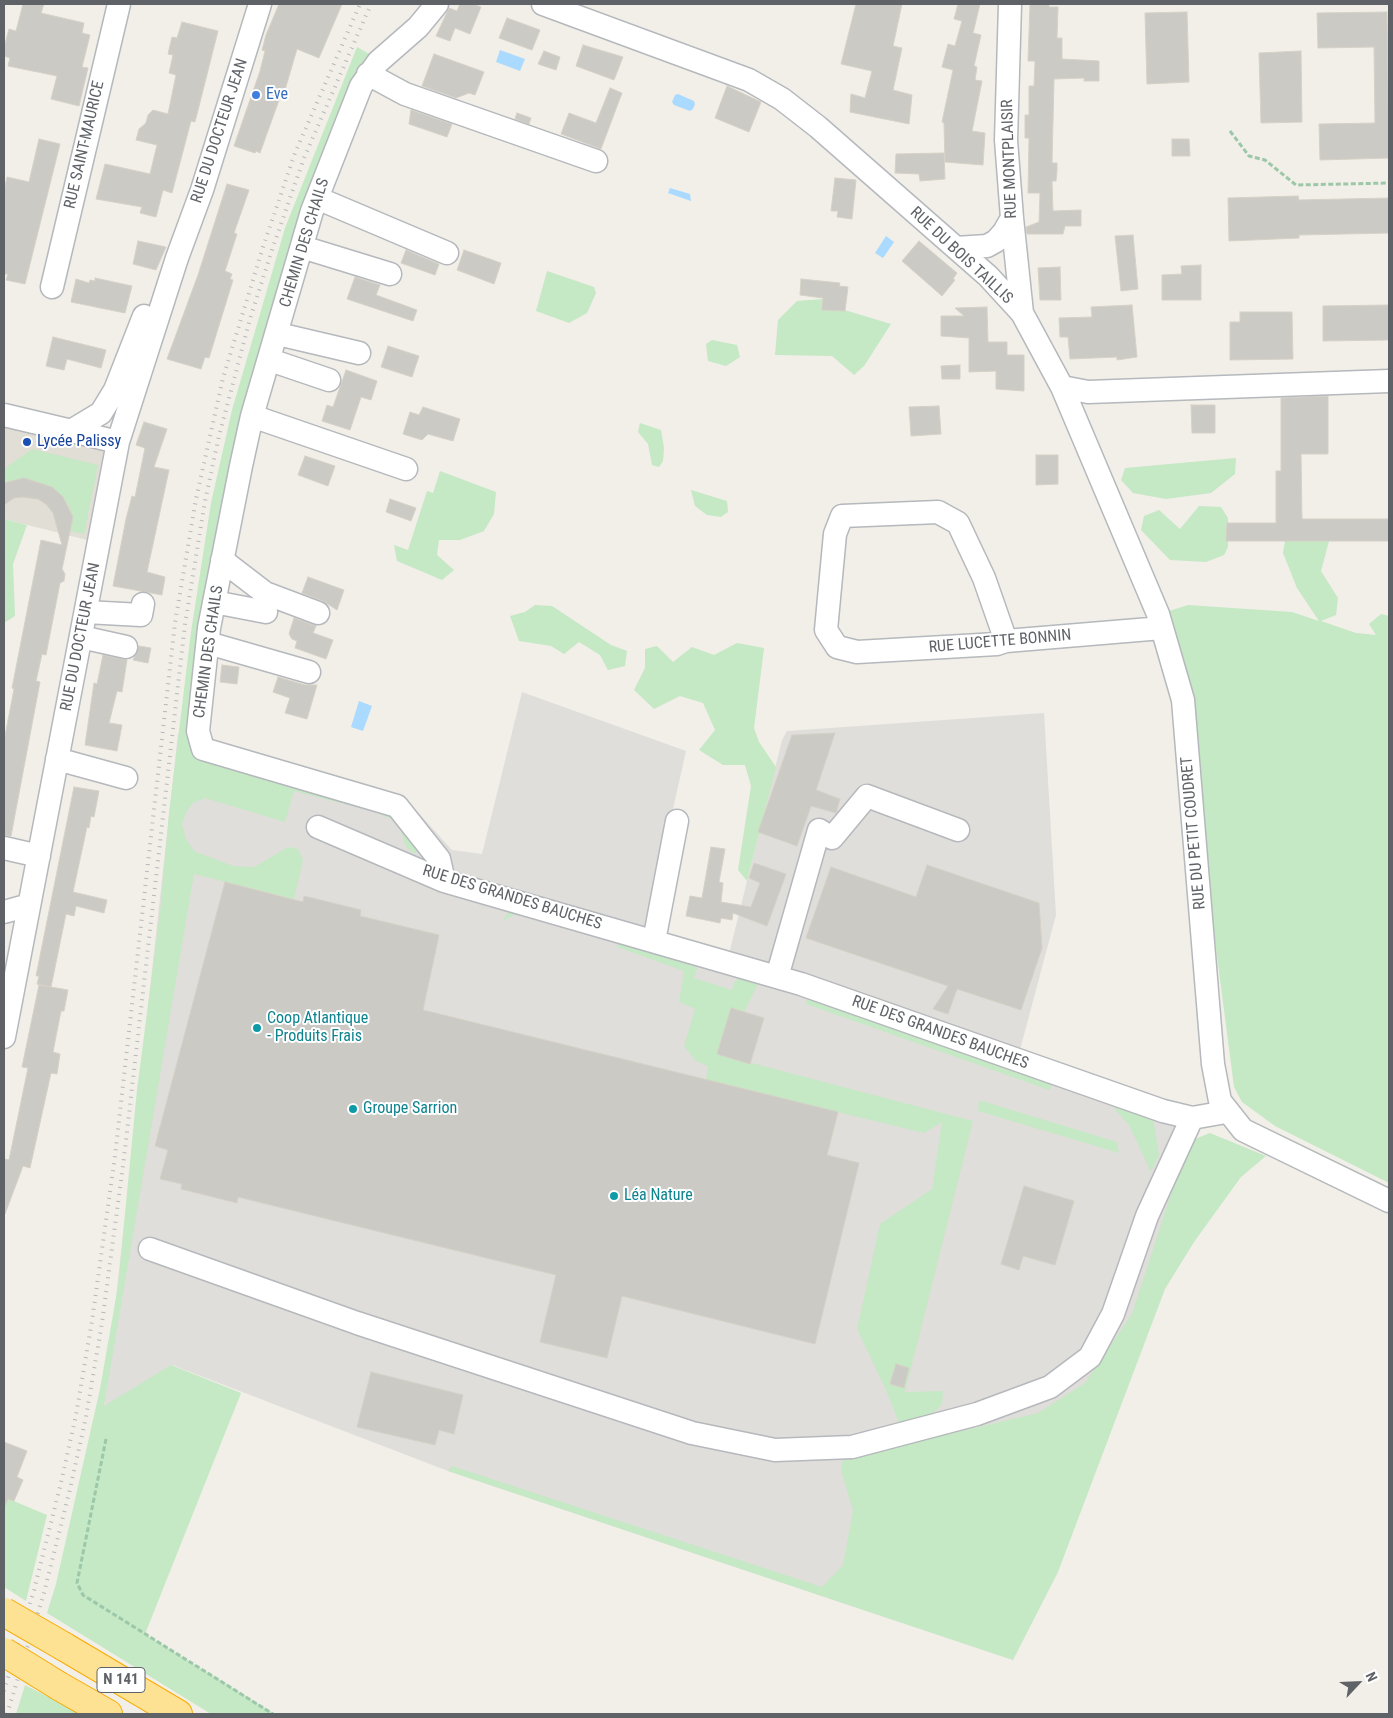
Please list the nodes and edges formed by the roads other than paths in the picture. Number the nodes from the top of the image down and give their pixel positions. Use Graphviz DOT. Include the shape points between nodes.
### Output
graph roads {
  1 [pos="260,4"];
  2 [pos="437,4"];
  3 [pos="543,4"];
  4 [pos="1010,4"];
  5 [pos="115,5"];
  6 [pos="368,74"];
  7 [pos="596,161"];
  8 [pos="317,198"];
  9 [pos="1012,218"];
  10 [pos="302,247"];
  11 [pos="956,248"];
  12 [pos="1015,248"];
  13 [pos="447,253"];
  14 [pos="177,258"];
  15 [pos="390,274"];
  16 [pos="988,276"];
  17 [pos="52,287"];
  18 [pos="1022,313"];
  19 [pos="278,334"];
  20 [pos="360,353"];
  21 [pos="270,360"];
  22 [pos="329,380"];
  23 [pos="1389,381"];
  24 [pos="1062,387"];
  25 [pos="4,415"];
  26 [pos="252,416"];
  27 [pos="71,431"];
  28 [pos="118,442"];
  29 [pos="406,469"];
  30 [pos="222,560"];
  31 [pos="214,602"];
  32 [pos="143,604"];
  33 [pos="86,612"];
  34 [pos="266,612"];
  35 [pos="318,613"];
  36 [pos="1162,628"];
  37 [pos="81,637"];
  38 [pos="1006,641"];
  39 [pos="208,643"];
  40 [pos="126,647"];
  41 [pos="309,672"];
  42 [pos="57,759"];
  43 [pos="126,778"];
  44 [pos="677,821"];
  45 [pos="318,827"];
  46 [pos="958,830"];
  47 [pos="4,848"];
  48 [pos="38,856"];
  49 [pos="444,881"];
  50 [pos="29,905"];
  51 [pos="4,912"];
  52 [pos="654,941"];
  53 [pos="777,977"];
  54 [pos="5,1028"];
  55 [pos="1226,1112"];
  56 [pos="1192,1118"];
  57 [pos="1389,1201"];
  58 [pos="150,1248"];
  59 [pos="4,1612"];
  60 [pos="4,1652"];
  61 [pos="108,1714"];
  62 [pos="178,1714"];
  1 -- 14 [label="street, RUE DU DOCTEUR JEAN"];
  2 -- 6 [label="street, CHEMIN DES CHAILS" via="418,27"];
  3 -- 11 [label="street, RUE DU BOIS TAILLIS" via="749,80 782,99"];
  4 -- 9 [label="street, RUE MONTPLAISIR" via="1006,140"];
  5 -- 17 [label="street, RUE SAINT-MAURICE"];
  6 -- 7 [label="street" via="405,94"];
  6 -- 8 [label="street, CHEMIN DES CHAILS"];
  8 -- 10 [label="street, CHEMIN DES CHAILS"];
  8 -- 13 [label="street"];
  9 -- 11 [label="street" via="996,241 986,246"];
  9 -- 12 [label="street, RUE MONTPLAISIR"];
  10 -- 15 [label="street"];
  10 -- 19 [label="street, CHEMIN DES CHAILS"];
  11 -- 16 [label="street, RUE DU BOIS TAILLIS"];
  12 -- 16 [label="street" via="997,274"];
  12 -- 18 [label="street, RUE MONTPLAISIR"];
  14 -- 27 [label="street, RUE DU DOCTEUR JEAN" via="143,318 115,390 101,413"];
  14 -- 28 [label="street, RUE DU DOCTEUR JEAN"];
  16 -- 18 [label="street, RUE DU BOIS TAILLIS"];
  18 -- 24 [label="street, RUE DU BOIS TAILLIS"];
  19 -- 20 [label="street"];
  19 -- 21 [label="street, CHEMIN DES CHAILS"];
  21 -- 22 [label="street"];
  21 -- 26 [label="street, CHEMIN DES CHAILS"];
  23 -- 24 [label="street" via="1088,392"];
  24 -- 36 [label="street, RUE DU PETIT COUDRET"];
  25 -- 27 [label="street"];
  26 -- 29 [label="street"];
  26 -- 30 [label="street, CHEMIN DES CHAILS"];
  27 -- 28 [label="street"];
  28 -- 33 [label="street, RUE DU DOCTEUR JEAN"];
  30 -- 31 [label="street, CHEMIN DES CHAILS"];
  30 -- 35 [label="street" via="265,593"];
  31 -- 34 [label="street"];
  31 -- 39 [label="street, CHEMIN DES CHAILS"];
  32 -- 33 [label="street" via="141,614"];
  33 -- 37 [label="street, RUE DU DOCTEUR JEAN"];
  36 -- 38 [label="street, RUE LUCETTE BONNIN"];
  36 -- 55 [label="street, RUE DU PETIT COUDRET" via="1184,700 1213,1064 1220,1101"];
  37 -- 40 [label="street"];
  37 -- 42 [label="street, RUE DU DOCTEUR JEAN"];
  38 -- 38 [label="street, RUE LUCETTE BONNIN" via="984,578 958,522 938,512 842,516 835,534 826,630 837,647 857,652"];
  39 -- 41 [label="street"];
  39 -- 49 [label="street, CHEMIN DES CHAILS" via="198,732 203,749 397,806 439,859"];
  42 -- 43 [label="street"];
  42 -- 48 [label="street, RUE DU DOCTEUR JEAN"];
  44 -- 52 [label="street"];
  45 -- 49 [label="street, RUE DES GRANDES BAUCHES"];
  46 -- 53 [label="street" via="867,796 832,838 819,830"];
  47 -- 48 [label="street"];
  48 -- 50 [label="street, RUE DU DOCTEUR JEAN"];
  49 -- 52 [label="street, RUE DES GRANDES BAUCHES"];
  50 -- 51 [label="street"];
  50 -- 54 [label="street, RUE DU DOCTEUR JEAN"];
  52 -- 53 [label="street, RUE DES GRANDES BAUCHES"];
  53 -- 56 [label="street, RUE DES GRANDES BAUCHES" via="1154,1108"];
  55 -- 56 [label="street, RUE DES GRANDES BAUCHES"];
  55 -- 57 [label="street, RUE DU PETIT COUDRET" via="1243,1130"];
  56 -- 58 [label="street" via="1147,1216 1114,1314 1090,1357 1050,1387 978,1414 852,1447 775,1450 692,1433 357,1323"];
  59 -- 62 [label="highway, N 141, bridge"];
  60 -- 61 [label="highway, N 141, bridge"];
}
